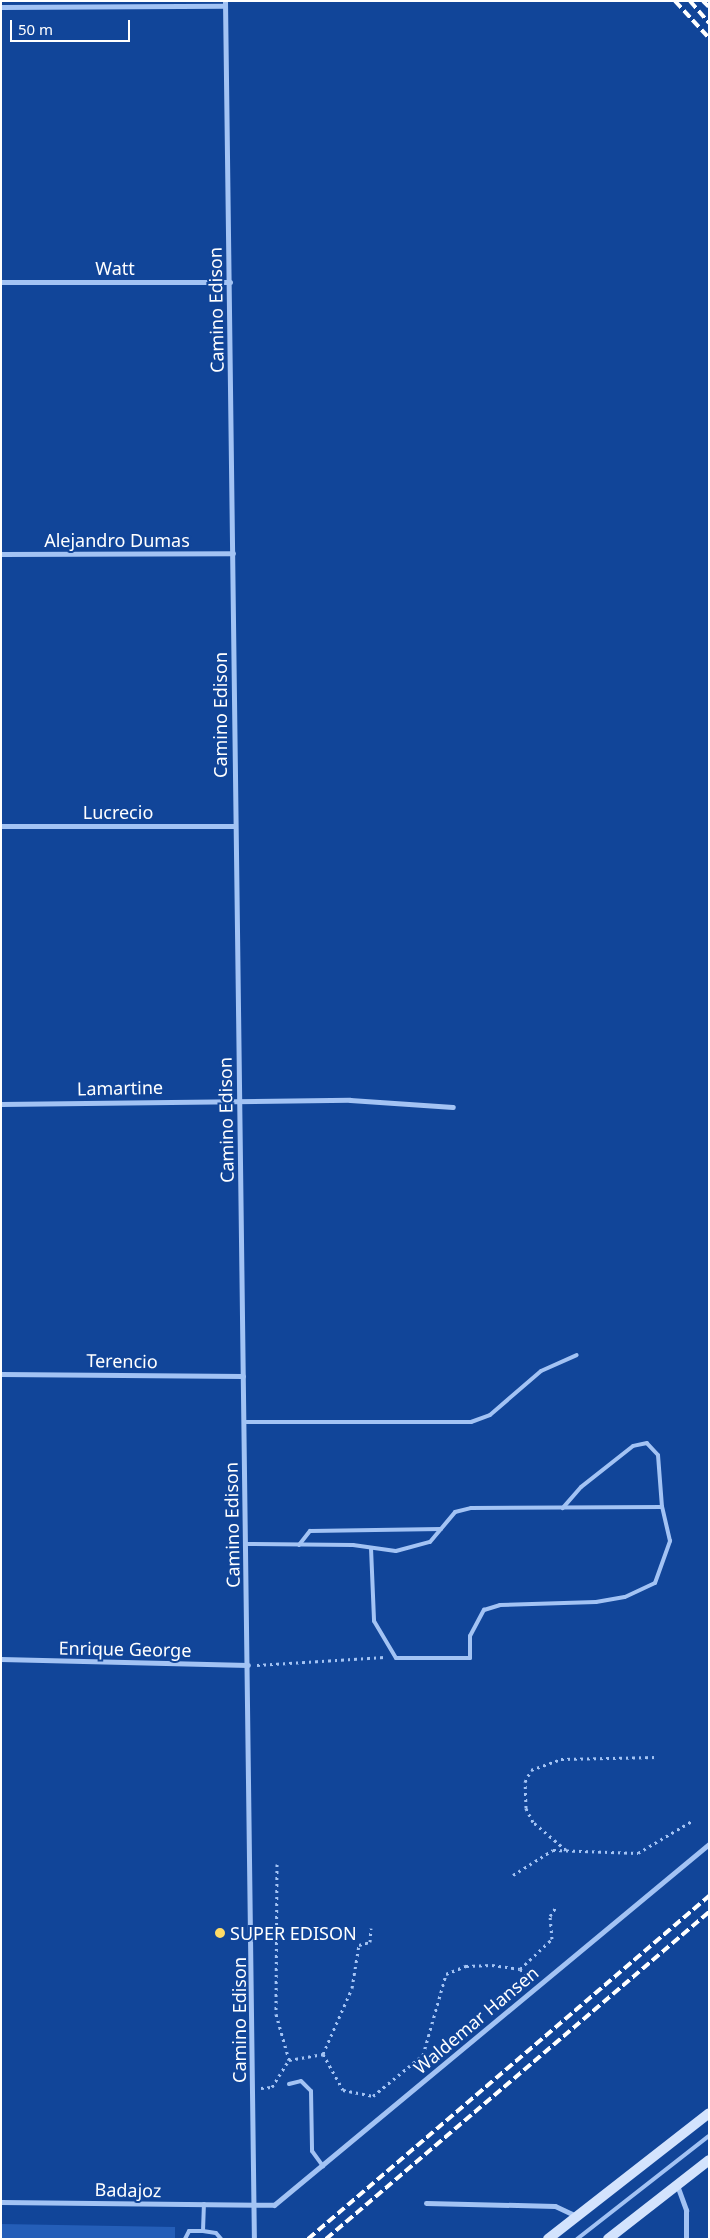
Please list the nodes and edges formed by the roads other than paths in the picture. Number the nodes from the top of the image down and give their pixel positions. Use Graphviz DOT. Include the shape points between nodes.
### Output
graph roads {
  1 [pos="225,4"];
  2 [pos="1,7"];
  3 [pos="1,282"];
  4 [pos="230,282"];
  5 [pos="233,553"];
  6 [pos="1,554"];
  7 [pos="1,826"];
  8 [pos="235,826"];
  9 [pos="240,1101"];
  10 [pos="1,1104"];
  11 [pos="454,1106"];
  12 [pos="577,1355"];
  13 [pos="1,1374"];
  14 [pos="243,1376"];
  15 [pos="244,1422"];
  16 [pos="662,1507"];
  17 [pos="562,1508"];
  18 [pos="441,1529"];
  19 [pos="246,1544"];
  20 [pos="299,1545"];
  21 [pos="371,1548"];
  22 [pos="1,1660"];
  23 [pos="248,1665"];
  24 [pos="709,1844"];
  25 [pos="289,2084"];
  26 [pos="709,2113"];
  27 [pos="709,2136"];
  28 [pos="709,2160"];
  29 [pos="324,2166"];
  30 [pos="676,2185"];
  31 [pos="1,2202"];
  32 [pos="426,2203"];
  33 [pos="204,2204"];
  34 [pos="255,2206"];
  35 [pos="576,2216"];
  36 [pos="203,2231"];
  37 [pos="185,2239"];
  38 [pos="221,2239"];
  39 [pos="254,2239"];
  40 [pos="548,2239"];
  41 [pos="577,2239"];
  42 [pos="608,2239"];
  43 [pos="686,2239"];
  1 -- 2 [label="street"];
  1 -- 4 [label="street, Camino Edison"];
  3 -- 4 [label="street, Watt"];
  4 -- 5 [label="street, Camino Edison"];
  5 -- 6 [label="street, Alejandro Dumas"];
  5 -- 8 [label="street, Camino Edison"];
  7 -- 8 [label="street, Lucrecio"];
  8 -- 9 [label="street, Camino Edison"];
  9 -- 10 [label="street, Lamartine"];
  9 -- 11 [label="street, Lamartine" via="350,1100"];
  9 -- 14 [label="street, Camino Edison"];
  12 -- 15 [label="lane" via="542,1371 490,1415 471,1422"];
  13 -- 14 [label="street, Terencio"];
  14 -- 15 [label="street, Camino Edison"];
  15 -- 19 [label="street, Camino Edison"];
  16 -- 17 [label="lane"];
  16 -- 17 [label="lane" via="658,1456 641,1442 581,1487"];
  16 -- 21 [label="lane" via="670,1541 655,1583 625,1596 596,1602 500,1605 484,1610 476,1623 470,1658 396,1658 374,1621"];
  17 -- 18 [label="lane" via="471,1508 455,1512"];
  18 -- 20 [label="lane" via="310,1531"];
  18 -- 21 [label="lane" via="416,1548"];
  19 -- 20 [label="lane"];
  19 -- 23 [label="street, Camino Edison"];
  20 -- 21 [label="lane"];
  22 -- 23 [label="street, Enrique George"];
  23 -- 34 [label="street, Camino Edison"];
  24 -- 29 [label="street, Waldemar Hansen"];
  25 -- 29 [label="lane" via="301,2081 311,2091 312,2151"];
  26 -- 35 [label="main road"];
  27 -- 41 [label="lane"];
  28 -- 30 [label="main road"];
  29 -- 34 [label="street, Waldemar Hansen" via="274,2205"];
  30 -- 42 [label="main road"];
  30 -- 43 [label="street" via="686,2210"];
  31 -- 33 [label="street, Badajoz"];
  32 -- 35 [label="street" via="555,2206"];
  33 -- 34 [label="street, Badajoz"];
  33 -- 36 [label="lane"];
  34 -- 39 [label="street, Camino Edison"];
  35 -- 40 [label="main road"];
  36 -- 37 [label="lane" via="189,2231"];
  36 -- 38 [label="lane" via="216,2233"];
}
